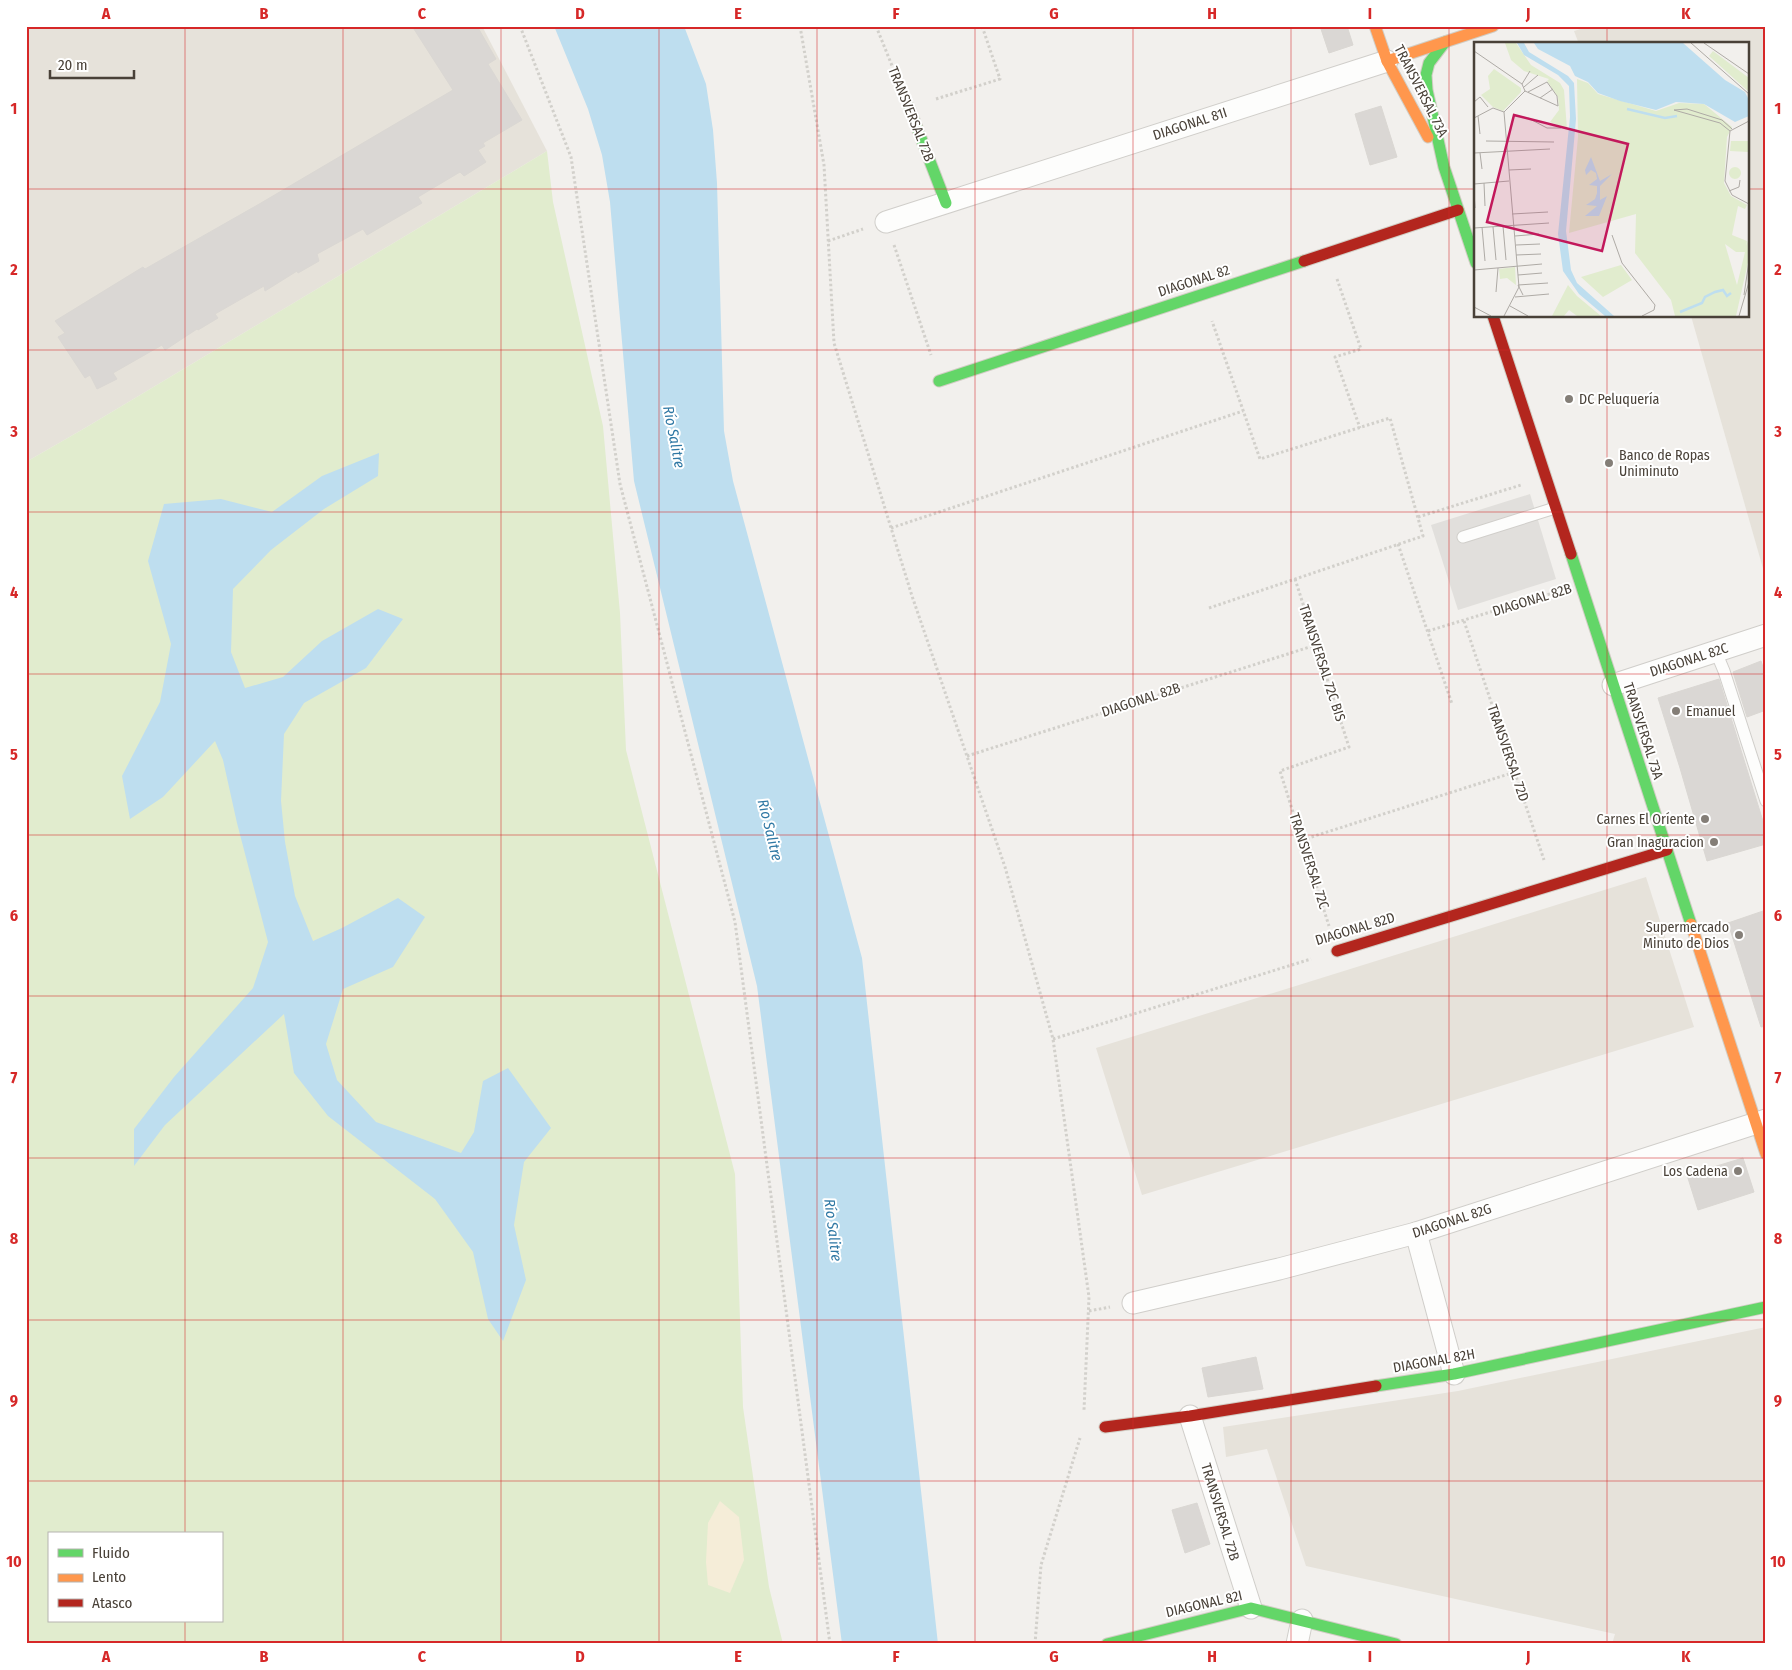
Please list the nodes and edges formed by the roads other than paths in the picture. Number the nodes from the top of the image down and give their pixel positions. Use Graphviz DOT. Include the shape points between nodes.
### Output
graph roads {
  1 [pos="1374,26"];
  2 [pos="1493,26"];
  3 [pos="1445,42"];
  4 [pos="1386,61"];
  5 [pos="909,107"];
  6 [pos="1444,167"];
  7 [pos="946,202"];
  8 [pos="1458,210"];
  9 [pos="886,222"];
  10 [pos="1474,257"];
  11 [pos="1494,318"];
  12 [pos="939,382"];
  13 [pos="1555,508"];
  14 [pos="1463,537"];
  15 [pos="1766,635"];
  16 [pos="1716,652"];
  17 [pos="1613,685"];
  18 [pos="1766,801"];
  19 [pos="1666,850"];
  20 [pos="1337,951"];
  21 [pos="1761,1122"];
  22 [pos="1766,1154"];
  23 [pos="1416,1234"];
  24 [pos="1133,1303"];
  25 [pos="1766,1307"];
  26 [pos="1454,1374"];
  27 [pos="1190,1416"];
  28 [pos="1104,1427"];
  29 [pos="1251,1608"];
  30 [pos="1302,1620"];
  31 [pos="1107,1644"];
  32 [pos="1297,1644"];
  33 [pos="1396,1644"];
  1 -- 4 [label="street, TRANSVERSAL 73A"];
  2 -- 3 [label="street, DIAGONAL 81I"];
  3 -- 4 [label="street, DIAGONAL 81I"];
  3 -- 6 [label="street, TRANSVERSAL 73A" via="1428,62 1425,78"];
  4 -- 6 [label="street, TRANSVERSAL 73A"];
  4 -- 7 [label="street, DIAGONAL 81I"];
  5 -- 7 [label="street, TRANSVERSAL 72B"];
  6 -- 8 [label="street, TRANSVERSAL 73A"];
  7 -- 9 [label="street, DIAGONAL 81I"];
  8 -- 10 [label="street, TRANSVERSAL 73A"];
  8 -- 12 [label="street, DIAGONAL 82"];
  11 -- 13 [label="street, TRANSVERSAL 73A"];
  13 -- 14 [label="lane"];
  13 -- 17 [label="street, TRANSVERSAL 73A"];
  15 -- 16 [label="street, DIAGONAL 82C"];
  16 -- 17 [label="street, DIAGONAL 82C"];
  16 -- 18 [label="lane"];
  17 -- 19 [label="street, TRANSVERSAL 73A"];
  19 -- 20 [label="street, DIAGONAL 82D"];
  19 -- 21 [label="street, TRANSVERSAL 73A"];
  21 -- 22 [label="street, TRANSVERSAL 73A"];
  21 -- 23 [label="street, DIAGONAL 82G"];
  23 -- 24 [label="street, DIAGONAL 82G"];
  23 -- 26 [label="street"];
  25 -- 26 [label="street, DIAGONAL 82H"];
  26 -- 27 [label="street, DIAGONAL 82H"];
  27 -- 28 [label="street, DIAGONAL 82H"];
  27 -- 29 [label="street, TRANSVERSAL 72B"];
  29 -- 30 [label="street, DIAGONAL 82I"];
  29 -- 31 [label="street, DIAGONAL 82I"];
  30 -- 32 [label="street"];
  30 -- 33 [label="street, DIAGONAL 82I"];
}
